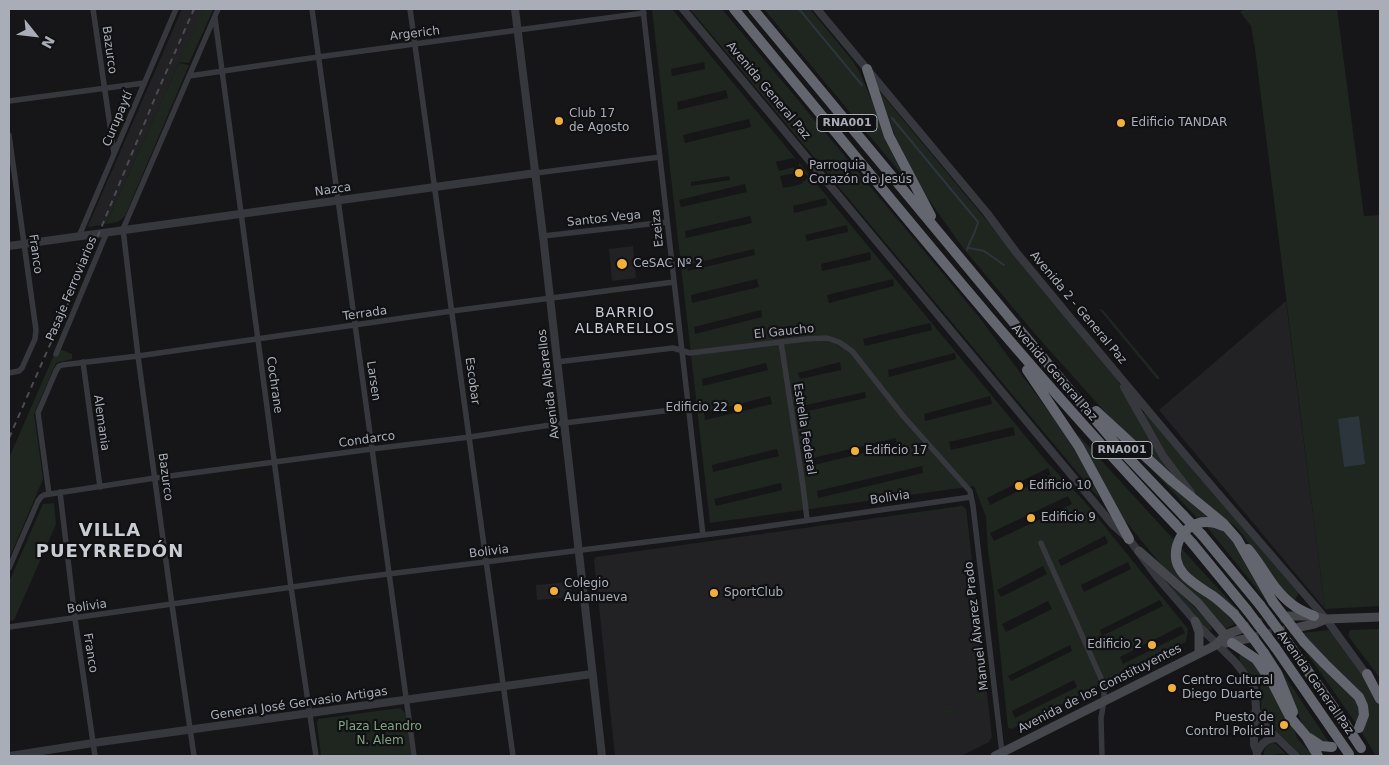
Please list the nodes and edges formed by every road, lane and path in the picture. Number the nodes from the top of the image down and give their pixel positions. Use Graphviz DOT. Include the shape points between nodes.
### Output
graph roads {
  1 [pos="93,9"];
  2 [pos="176,9"];
  3 [pos="218,9"];
  4 [pos="312,9"];
  5 [pos="410,9"];
  6 [pos="515,9"];
  7 [pos="683,9"];
  8 [pos="734,9"];
  9 [pos="752,9"];
  10 [pos="817,9"];
  11 [pos="644,11"];
  12 [pos="215,17"];
  13 [pos="518,30"];
  14 [pos="415,44"];
  15 [pos="318,57"];
  16 [pos="867,69"];
  17 [pos="223,71"];
  18 [pos="189,76"];
  19 [pos="144,83"];
  20 [pos="104,88"];
  21 [pos="9,101"];
  22 [pos="9,135"];
  23 [pos="114,154"];
  24 [pos="660,157"];
  25 [pos="536,173"];
  26 [pos="435,187"];
  27 [pos="338,201"];
  28 [pos="241,214"];
  29 [pos="667,222"];
  30 [pos="123,229"];
  31 [pos="107,232"];
  32 [pos="79,236"];
  33 [pos="543,236"];
  34 [pos="942,237"];
  35 [pos="24,244"];
  36 [pos="9,246"];
  37 [pos="674,282"];
  38 [pos="550,299"];
  39 [pos="452,311"];
  40 [pos="355,326"];
  41 [pos="1006,338"];
  42 [pos="258,339"];
  43 [pos="781,342"];
  44 [pos="682,352"];
  45 [pos="56,354"];
  46 [pos="138,356"];
  47 [pos="83,362"];
  48 [pos="557,362"];
  49 [pos="1113,368"];
  50 [pos="9,373"];
  51 [pos="1064,382"];
  52 [pos="688,408"];
  53 [pos="564,423"];
  54 [pos="470,437"];
  55 [pos="372,448"];
  56 [pos="274,463"];
  57 [pos="155,478"];
  58 [pos="100,487"];
  59 [pos="60,492"];
  60 [pos="49,494"];
  61 [pos="971,496"];
  62 [pos="1197,500"];
  63 [pos="807,519"];
  64 [pos="1228,529"];
  65 [pos="703,535"];
  66 [pos="1129,539"];
  67 [pos="1237,539"];
  68 [pos="1041,543"];
  69 [pos="580,551"];
  70 [pos="1139,551"];
  71 [pos="487,562"];
  72 [pos="9,568"];
  73 [pos="390,575"];
  74 [pos="290,587"];
  75 [pos="172,605"];
  76 [pos="1289,616"];
  77 [pos="1314,616"];
  78 [pos="1380,617"];
  79 [pos="75,619"];
  80 [pos="1326,619"];
  81 [pos="1195,620"];
  82 [pos="9,627"];
  83 [pos="1300,627"];
  84 [pos="1241,629"];
  85 [pos="1250,638"];
  86 [pos="1229,639"];
  87 [pos="1216,645"];
  88 [pos="1199,653"];
  89 [pos="592,674"];
  90 [pos="1367,674"];
  91 [pos="505,687"];
  92 [pos="1380,692"];
  93 [pos="1380,699"];
  94 [pos="407,700"];
  95 [pos="1104,701"];
  96 [pos="1256,710"];
  97 [pos="310,714"];
  98 [pos="1299,727"];
  99 [pos="1359,728"];
  100 [pos="190,730"];
  101 [pos="1306,736"];
  102 [pos="1277,738"];
  103 [pos="94,743"];
  104 [pos="1332,747"];
  105 [pos="1363,752"];
  106 [pos="999,754"];
  107 [pos="1257,754"];
  108 [pos="1350,755"];
  109 [pos="10,756"];
  110 [pos="95,756"];
  111 [pos="194,756"];
  112 [pos="316,756"];
  113 [pos="414,756"];
  114 [pos="513,756"];
  115 [pos="602,756"];
  116 [pos="1102,756"];
  117 [pos="1296,756"];
  118 [pos="1318,756"];
  1 -- 20 [label="street, Bazurco"];
  2 -- 19 [label="street, Curupaytí"];
  3 -- 12 [label="street"];
  4 -- 15 [label="street, Larsen"];
  5 -- 14 [label="street, Escobar"];
  6 -- 13 [label="street, Avenida Albarellos"];
  7 -- 66 [label="street, Avenida General Paz" via="1113,525"];
  8 -- 41 [label="highway, Avenida General Paz / RNA001"];
  9 -- 34 [label="highway, Avenida General Paz / RNA001"];
  10 -- 16 [label="street, Avenida 2 - General Paz"];
  11 -- 13 [label="street, Argerich"];
  11 -- 24 [label="street, Ezeiza"];
  12 -- 17 [label="street, Cochrane"];
  12 -- 18 [label="street"];
  13 -- 14 [label="street, Argerich"];
  13 -- 25 [label="street, Avenida Albarellos"];
  14 -- 15 [label="street, Argerich"];
  14 -- 26 [label="street, Escobar"];
  15 -- 17 [label="street, Argerich"];
  15 -- 27 [label="street, Larsen"];
  16 -- 34 [label="highway" via="889,136"];
  16 -- 49 [label="street, Avenida 2 - General Paz"];
  17 -- 18 [label="street, Argerich"];
  17 -- 28 [label="street, Cochrane"];
  18 -- 30 [label="street"];
  19 -- 20 [label="street"];
  19 -- 23 [label="street, Curupaytí"];
  20 -- 21 [label="street"];
  20 -- 23 [label="street, Bazurco"];
  22 -- 35 [label="street, Franco"];
  23 -- 32 [label="street, Curupaytí"];
  24 -- 25 [label="street, Nazca"];
  24 -- 29 [label="street, Ezeiza"];
  25 -- 26 [label="street, Nazca"];
  25 -- 33 [label="street, Avenida Albarellos"];
  26 -- 27 [label="street, Nazca"];
  26 -- 39 [label="street, Escobar"];
  27 -- 28 [label="street, Nazca"];
  27 -- 40 [label="street, Larsen"];
  28 -- 30 [label="street, Nazca"];
  28 -- 42 [label="street, Cochrane"];
  29 -- 33 [label="street, Santos Vega"];
  29 -- 37 [label="street, Ezeiza"];
  30 -- 31 [label="street, Nazca"];
  30 -- 46 [label="street, Bazurco"];
  31 -- 32 [label="street, Nazca"];
  31 -- 45 [label="street, Pasaje Ferroviarios"];
  32 -- 35 [label="street, Nazca"];
  33 -- 38 [label="street, Avenida Albarellos"];
  34 -- 51 [label="highway, Avenida General Paz / RNA001"];
  35 -- 36 [label="street, Nazca"];
  35 -- 50 [label="street, Franco" via="36,334 22,368"];
  37 -- 38 [label="street, Terrada"];
  37 -- 44 [label="street, Ezeiza"];
  38 -- 39 [label="street, Terrada"];
  38 -- 48 [label="street, Avenida Albarellos"];
  39 -- 40 [label="street, Terrada"];
  39 -- 54 [label="street, Escobar"];
  40 -- 42 [label="street, Terrada"];
  40 -- 55 [label="street, Larsen"];
  41 -- 66 [label="highway" via="1079,447"];
  41 -- 108 [label="highway, Avenida General Paz / RNA001, bridge" via="1192,543 1248,610"];
  42 -- 46 [label="street, Terrada"];
  42 -- 56 [label="street, Cochrane"];
  43 -- 44 [label="street, El Gaucho"];
  43 -- 61 [label="street, El Gaucho" via="827,338 848,348"];
  43 -- 63 [label="street, Estrella Federal"];
  44 -- 48 [label="street, El Gaucho" via="673,348"];
  44 -- 52 [label="street, Ezeiza"];
  46 -- 47 [label="street, Terrada"];
  46 -- 57 [label="street, Bazurco"];
  47 -- 58 [label="street, Alemania"];
  47 -- 60 [label="street, Terrada" via="59,366 38,413"];
  48 -- 53 [label="street, Avenida Albarellos"];
  49 -- 62 [label="street" via="1163,456"];
  49 -- 80 [label="street, Avenida 2 - General Paz"];
  51 -- 62 [label="highway"];
  51 -- 105 [label="highway, Avenida General Paz / RNA001, bridge" via="1121,450 1202,535 1260,605"];
  52 -- 53 [label="street, Condarco"];
  52 -- 65 [label="street, Ezeiza"];
  53 -- 54 [label="street, Condarco"];
  53 -- 69 [label="street, Avenida Albarellos"];
  54 -- 55 [label="street, Condarco"];
  54 -- 71 [label="street, Escobar"];
  55 -- 56 [label="street, Condarco"];
  55 -- 73 [label="street, Larsen"];
  56 -- 57 [label="street, Condarco"];
  56 -- 74 [label="street, Cochrane"];
  57 -- 58 [label="street, Condarco"];
  57 -- 75 [label="street, Bazurco"];
  58 -- 59 [label="street, Condarco"];
  59 -- 60 [label="street, Condarco"];
  59 -- 79 [label="street, Franco"];
  60 -- 72 [label="street" via="38,501"];
  61 -- 63 [label="street, Bolivia"];
  61 -- 106 [label="street, Manuel Álvarez Prado"];
  62 -- 64 [label="highway"];
  63 -- 65 [label="street, Bolivia"];
  64 -- 67 [label="highway"];
  64 -- 98 [label="highway, bridge" via="1212,522 1195,524 1182,535 1177,546 1178,567 1234,614 1250,634 1281,682"];
  65 -- 69 [label="street, Bolivia"];
  66 -- 70 [label="street, Avenida General Paz"];
  67 -- 77 [label="highway" via="1288,601"];
  67 -- 99 [label="highway, bridge" via="1273,602 1304,642 1358,697 1364,715"];
  68 -- 95 [label="street" via="1104,683"];
  69 -- 71 [label="street, Bolivia"];
  69 -- 89 [label="street, Avenida Albarellos"];
  70 -- 81 [label="street, Avenida General Paz"];
  70 -- 86 [label="main road" via="1198,603"];
  71 -- 73 [label="street, Bolivia"];
  71 -- 91 [label="street, Escobar"];
  73 -- 74 [label="street, Bolivia"];
  73 -- 94 [label="street, Larsen"];
  74 -- 75 [label="street, Bolivia"];
  74 -- 97 [label="street, Cochrane"];
  75 -- 79 [label="street, Bolivia"];
  75 -- 100 [label="street, Bazurco"];
  76 -- 77 [label="main road"];
  77 -- 80 [label="main road"];
  78 -- 80 [label="main road"];
  79 -- 82 [label="street, Bolivia"];
  79 -- 103 [label="street, Franco"];
  80 -- 83 [label="main road"];
  80 -- 90 [label="street, Avenida 2 - General Paz"];
  81 -- 87 [label="street, Avenida General Paz"];
  81 -- 88 [label="main road" via="1200,632"];
  84 -- 86 [label="main road, Avenida de los Constituyentes"];
  85 -- 86 [label="main road, Avenida de los Constituyentes"];
  86 -- 87 [label="main road, Avenida de los Constituyentes"];
  86 -- 98 [label="highway" via="1256,659"];
  87 -- 88 [label="main road, Avenida de los Constituyentes"];
  87 -- 96 [label="street, Avenida General Paz" via="1253,685"];
  88 -- 95 [label="main road, Avenida de los Constituyentes"];
  89 -- 91 [label="street, General José Gervasio Artigas"];
  89 -- 115 [label="street, Avenida Albarellos"];
  90 -- 92 [label="street, Avenida 2 - General Paz"];
  90 -- 93 [label="highway"];
  91 -- 94 [label="street, General José Gervasio Artigas"];
  91 -- 114 [label="street, Escobar"];
  94 -- 97 [label="street, General José Gervasio Artigas"];
  94 -- 113 [label="street, Larsen"];
  95 -- 106 [label="main road, Avenida de los Constituyentes"];
  95 -- 116 [label="street"];
  96 -- 102 [label="street" via="1263,724"];
  96 -- 107 [label="street" via="1254,745"];
  97 -- 100 [label="street, General José Gervasio Artigas"];
  97 -- 112 [label="street, Cochrane"];
  98 -- 101 [label="highway"];
  100 -- 103 [label="street, General José Gervasio Artigas"];
  100 -- 111 [label="street, Bazurco"];
  101 -- 104 [label="highway" via="1320,746"];
  101 -- 118 [label="highway"];
  102 -- 107 [label="street" via="1261,744"];
  102 -- 117 [label="street"];
  103 -- 109 [label="street, General José Gervasio Artigas"];
  103 -- 110 [label="street, Franco"];
}
